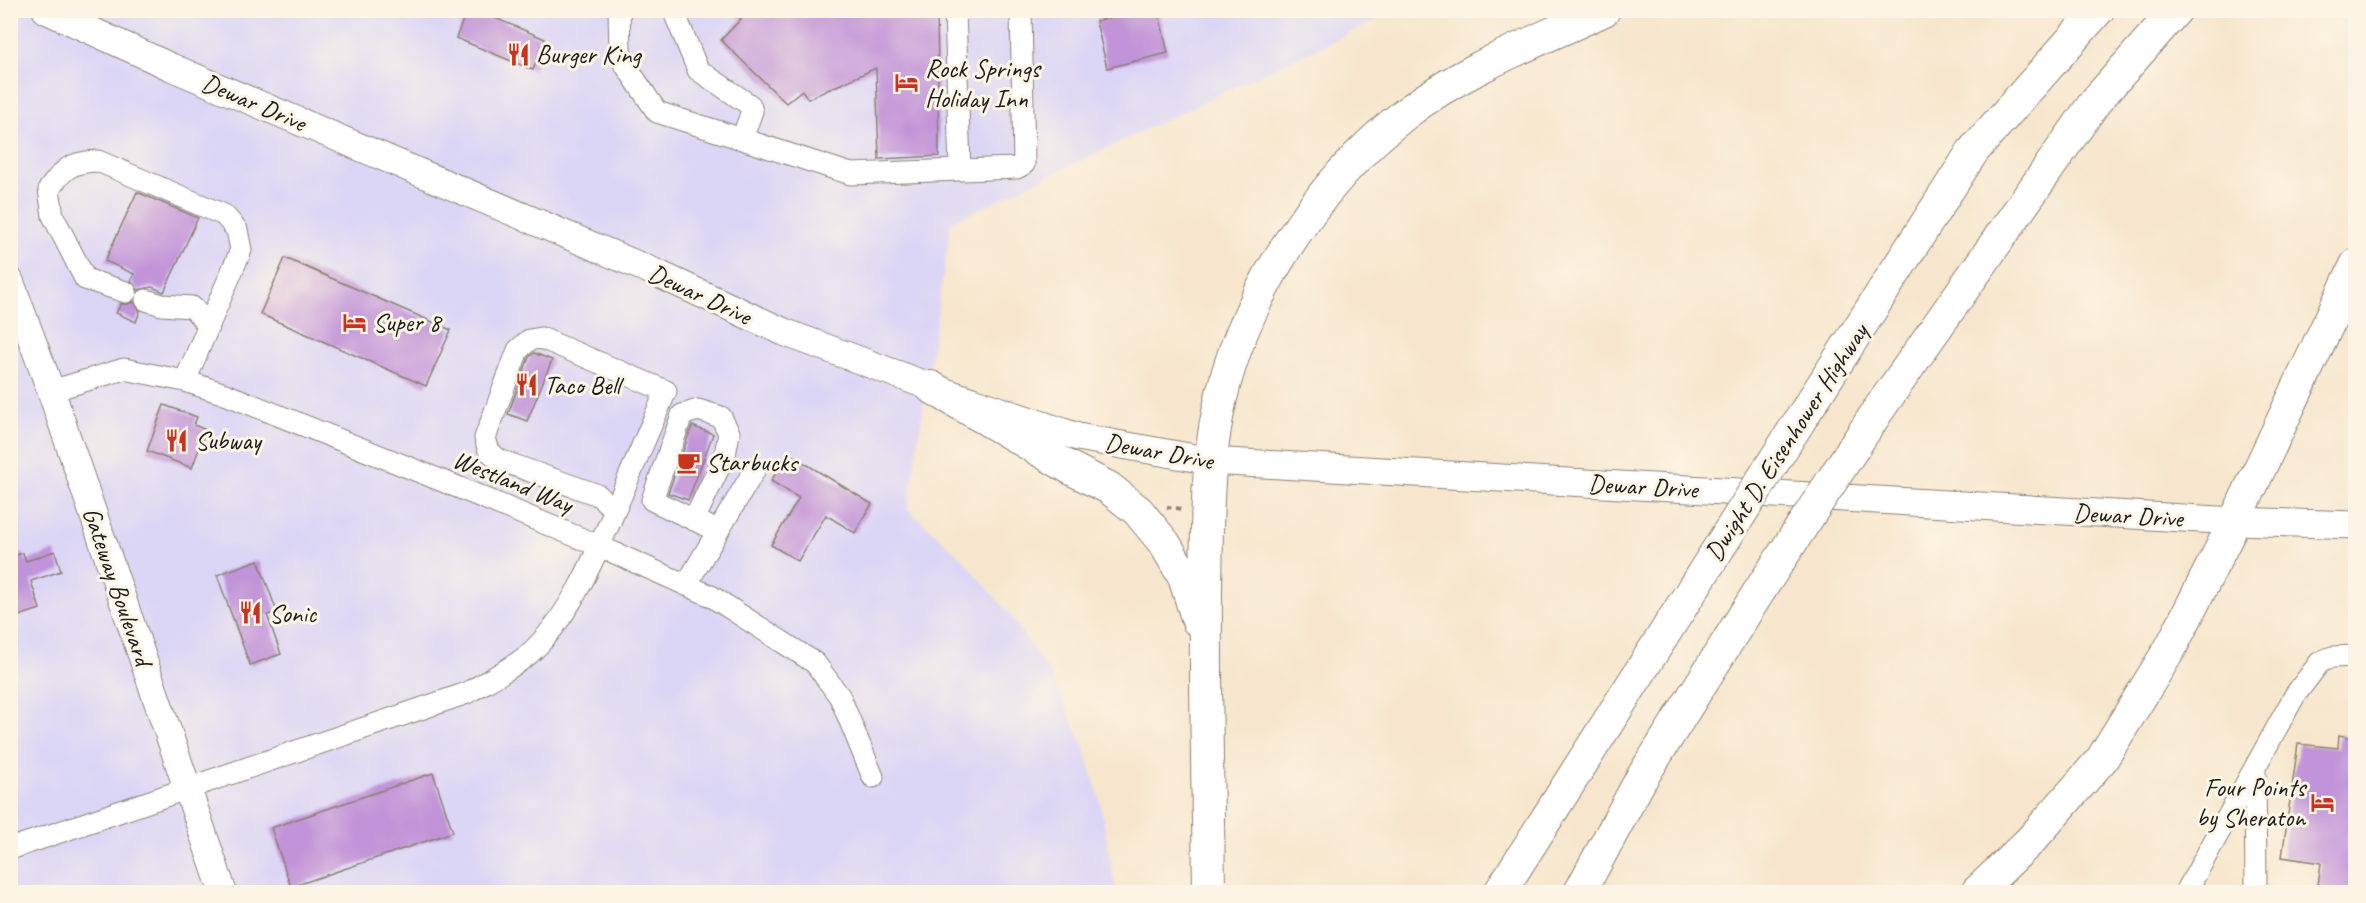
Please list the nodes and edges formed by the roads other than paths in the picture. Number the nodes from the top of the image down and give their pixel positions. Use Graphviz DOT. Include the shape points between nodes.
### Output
graph roads {
  1 [pos="45,10"];
  2 [pos="619,10"];
  3 [pos="676,10"];
  4 [pos="955,10"];
  5 [pos="1021,10"];
  6 [pos="1604,10"];
  7 [pos="2098,10"];
  8 [pos="2176,10"];
  9 [pos="742,139"];
  10 [pos="960,170"];
  11 [pos="2355,265"];
  12 [pos="10,281"];
  13 [pos="126,292"];
  14 [pos="146,300"];
  15 [pos="209,326"];
  16 [pos="186,381"];
  17 [pos="931,387"];
  18 [pos="51,391"];
  19 [pos="1211,461"];
  20 [pos="754,471"];
  21 [pos="615,510"];
  22 [pos="694,520"];
  23 [pos="2235,521"];
  24 [pos="2355,525"];
  25 [pos="718,531"];
  26 [pos="600,546"];
  27 [pos="686,585"];
  28 [pos="1206,645"];
  29 [pos="2355,656"];
  30 [pos="2254,769"];
  31 [pos="873,777"];
  32 [pos="188,789"];
  33 [pos="10,849"];
  34 [pos="223,892"];
  35 [pos="1209,892"];
  36 [pos="1500,892"];
  37 [pos="1580,892"];
  38 [pos="1977,892"];
  39 [pos="2186,892"];
  40 [pos="2254,892"];
  1 -- 17 [label="main road, Dewar Drive" via="654,272 783,332"];
  2 -- 9 [label="street" via="624,63 657,112"];
  3 -- 9 [label="street" via="698,70 750,105 752,111"];
  4 -- 10 [label="street"];
  5 -- 10 [label="street" via="1024,164 1017,168"];
  6 -- 19 [label="highway" via="1456,80 1372,142 1330,187 1254,305 1235,349"];
  7 -- 36 [label="highway, Dwight D. Eisenhower Highway, bridge" via="1974,151"];
  8 -- 37 [label="highway, bridge" via="2095,102 1879,409 1641,778"];
  9 -- 10 [label="street" via="851,174"];
  11 -- 23 [label="highway"];
  12 -- 18 [label="main road, Gateway Boulevard"];
  13 -- 15 [label="street" via="85,279 53,216 49,189 61,171 79,162 98,161 192,201 224,215 237,230 241,250"];
  14 -- 15 [label="street" via="192,307"];
  15 -- 16 [label="street"];
  16 -- 18 [label="street, Westland Way" via="124,369"];
  16 -- 26 [label="street, Westland Way"];
  17 -- 19 [label="main road, Dewar Drive" via="1078,437"];
  17 -- 28 [label="highway" via="1109,488 1138,511 1165,544 1184,577"];
  18 -- 32 [label="main road, Gateway Boulevard"];
  19 -- 23 [label="main road, Dewar Drive"];
  19 -- 28 [label="highway"];
  20 -- 25 [label="street"];
  21 -- 21 [label="street" via="666,391 541,338 529,340 518,350 485,438 489,451 499,460 598,495"];
  21 -- 26 [label="street"];
  22 -- 22 [label="street" via="725,455 729,433 721,417 692,410 682,416 652,500"];
  22 -- 25 [label="street"];
  23 -- 24 [label="main road, Dewar Drive"];
  23 -- 38 [label="highway" via="2171,647 2102,759 2031,840"];
  25 -- 27 [label="street"];
  26 -- 27 [label="street, Westland Way"];
  26 -- 32 [label="street" via="551,629 529,654 502,673 466,693"];
  27 -- 31 [label="street, Westland Way" via="711,596 815,663 840,697"];
  28 -- 35 [label="highway"];
  29 -- 30 [label="street" via="2320,662 2295,696"];
  30 -- 39 [label="street"];
  30 -- 40 [label="street"];
  32 -- 33 [label="street"];
  32 -- 34 [label="main road, Gateway Boulevard"];
}
